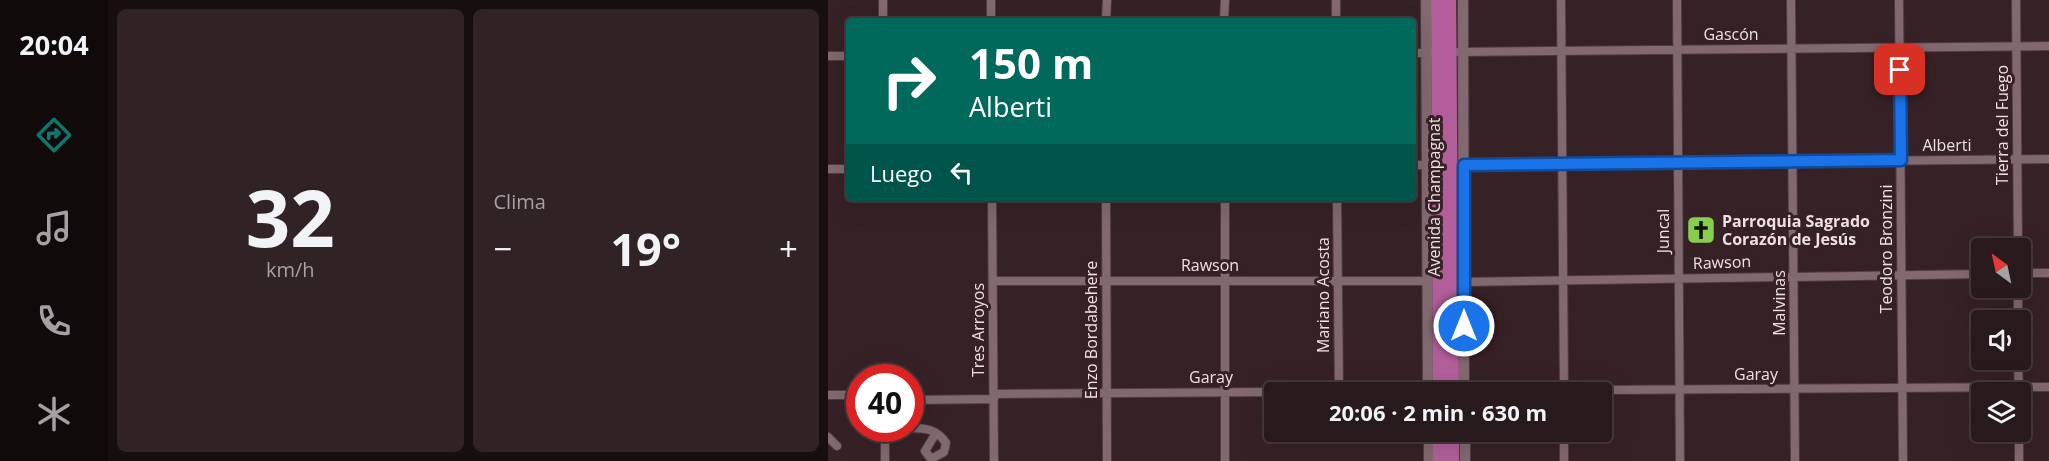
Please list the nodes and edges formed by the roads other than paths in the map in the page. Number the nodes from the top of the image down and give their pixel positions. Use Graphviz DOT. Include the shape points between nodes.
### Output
graph roads {
  1 [pos="883,0"];
  2 [pos="991,0"];
  3 [pos="1107,0"];
  4 [pos="1225,0"];
  5 [pos="1336,0"];
  6 [pos="1426,0"];
  7 [pos="1438,0"];
  8 [pos="1449,0"];
  9 [pos="1463,0"];
  10 [pos="1561,0"];
  11 [pos="1677,0"];
  12 [pos="1791,0"];
  13 [pos="1899,0"];
  14 [pos="2016,0"];
  15 [pos="883,18"];
  16 [pos="991,18"];
  17 [pos="1106,18"];
  18 [pos="1224,18"];
  19 [pos="1336,18"];
  20 [pos="2016,46"];
  21 [pos="2049,46"];
  22 [pos="1900,47"];
  23 [pos="1792,48"];
  24 [pos="1677,49"];
  25 [pos="1561,50"];
  26 [pos="1416,53"];
  27 [pos="1445,53"];
  28 [pos="828,56"];
  29 [pos="846,56"];
  30 [pos="2017,159"];
  31 [pos="2049,159"];
  32 [pos="1901,160"];
  33 [pos="1793,161"];
  34 [pos="1678,162"];
  35 [pos="1562,163"];
  36 [pos="1416,165"];
  37 [pos="1445,165"];
  38 [pos="828,169"];
  39 [pos="846,169"];
  40 [pos="992,201"];
  41 [pos="1106,201"];
  42 [pos="1225,201"];
  43 [pos="1337,201"];
  44 [pos="2018,238"];
  45 [pos="2031,273"];
  46 [pos="2049,273"];
  47 [pos="1902,274"];
  48 [pos="1971,274"];
  49 [pos="1793,275"];
  50 [pos="1679,278"];
  51 [pos="1563,279"];
  52 [pos="1106,280"];
  53 [pos="1223,280"];
  54 [pos="993,281"];
  55 [pos="1426,281"];
  56 [pos="1338,282"];
  57 [pos="1464,282"];
  58 [pos="1339,382"];
  59 [pos="1431,382"];
  60 [pos="1433,382"];
  61 [pos="1459,382"];
  62 [pos="1460,382"];
  63 [pos="1564,382"];
  64 [pos="2049,387"];
  65 [pos="1903,388"];
  66 [pos="1794,389"];
  67 [pos="1971,389"];
  68 [pos="2031,389"];
  69 [pos="1679,390"];
  70 [pos="1612,391"];
  71 [pos="1224,392"];
  72 [pos="1264,392"];
  73 [pos="1107,393"];
  74 [pos="828,395"];
  75 [pos="846,395"];
  76 [pos="994,396"];
  77 [pos="924,399"];
  78 [pos="924,429"];
  79 [pos="936,433"];
  80 [pos="828,437"];
  81 [pos="880,442"];
  82 [pos="885,442"];
  83 [pos="1429,442"];
  84 [pos="1440,442"];
  85 [pos="1452,442"];
  86 [pos="1465,442"];
  87 [pos="1564,442"];
  88 [pos="2019,442"];
  89 [pos="837,446"];
  90 [pos="880,461"];
  91 [pos="885,461"];
  92 [pos="994,461"];
  93 [pos="1107,461"];
  94 [pos="1225,461"];
  95 [pos="1429,461"];
  96 [pos="1440,461"];
  97 [pos="1452,461"];
  98 [pos="1465,461"];
  99 [pos="1564,461"];
  100 [pos="1680,461"];
  101 [pos="1795,461"];
  102 [pos="1903,461"];
  103 [pos="2019,461"];
  1 -- 15 [label="street"];
  2 -- 16 [label="street"];
  3 -- 17 [label="street"];
  4 -- 18 [label="street"];
  5 -- 19 [label="street"];
  6 -- 27 [label="street, Avenida Champagnat"];
  7 -- 27 [label="highway, Avenida Champagnat"];
  8 -- 27 [label="highway, Avenida Champagnat"];
  9 -- 27 [label="street, Avenida Champagnat"];
  10 -- 25 [label="street"];
  11 -- 24 [label="street, Juncal"];
  12 -- 23 [label="street, Malvinas"];
  13 -- 22 [label="street, Teodoro Bronzini"];
  14 -- 20 [label="street, Tierra del Fuego"];
  20 -- 21 [label="street, Gascón"];
  20 -- 22 [label="street, Gascón"];
  20 -- 30 [label="street, Tierra del Fuego"];
  22 -- 23 [label="street, Gascón"];
  22 -- 32 [label="street, Teodoro Bronzini"];
  23 -- 24 [label="street, Gascón"];
  23 -- 33 [label="street, Malvinas"];
  24 -- 25 [label="street, Gascón"];
  24 -- 34 [label="street, Juncal"];
  25 -- 27 [label="street, Gascón"];
  25 -- 35 [label="street"];
  26 -- 27 [label="street, Gascón"];
  27 -- 37 [label="highway, Avenida Champagnat"];
  27 -- 37 [label="street, Avenida Champagnat"];
  28 -- 29 [label="street"];
  30 -- 31 [label="street, Alberti"];
  30 -- 32 [label="street, Alberti"];
  30 -- 44 [label="street, Tierra del Fuego"];
  32 -- 33 [label="street, Alberti"];
  32 -- 47 [label="street, Teodoro Bronzini"];
  33 -- 34 [label="street, Alberti"];
  33 -- 49 [label="street, Malvinas"];
  34 -- 35 [label="street, Alberti"];
  34 -- 50 [label="street, Juncal"];
  35 -- 37 [label="street, Alberti"];
  35 -- 51 [label="street"];
  36 -- 37 [label="street, Alberti"];
  37 -- 55 [label="street, Avenida Champagnat"];
  37 -- 57 [label="street, Avenida Champagnat"];
  37 -- 60 [label="highway, Avenida Champagnat"];
  37 -- 61 [label="highway, Avenida Champagnat"];
  38 -- 39 [label="street"];
  40 -- 54 [label="street, Tres Arroyos"];
  41 -- 52 [label="street, Enzo Bordabehere"];
  42 -- 53 [label="street"];
  43 -- 56 [label="street, Mariano Acosta"];
  45 -- 46 [label="street"];
  47 -- 48 [label="street, Rawson"];
  47 -- 49 [label="street, Rawson"];
  47 -- 65 [label="street, Teodoro Bronzini"];
  49 -- 50 [label="street, Rawson"];
  49 -- 66 [label="street, Malvinas"];
  50 -- 51 [label="street, Rawson"];
  50 -- 69 [label="street, Juncal"];
  51 -- 57 [label="street, Rawson"];
  51 -- 63 [label="street"];
  52 -- 53 [label="street, Rawson"];
  52 -- 54 [label="street, Rawson"];
  52 -- 73 [label="street, Enzo Bordabehere"];
  53 -- 56 [label="street, Rawson"];
  53 -- 71 [label="street"];
  54 -- 76 [label="street, Tres Arroyos"];
  55 -- 56 [label="street, Rawson"];
  55 -- 59 [label="street, Avenida Champagnat"];
  56 -- 58 [label="street, Mariano Acosta"];
  57 -- 62 [label="street, Avenida Champagnat"];
  64 -- 68 [label="street, Garay"];
  65 -- 66 [label="street, Garay"];
  65 -- 67 [label="street, Garay"];
  65 -- 102 [label="street, Teodoro Bronzini"];
  66 -- 69 [label="street, Garay"];
  66 -- 101 [label="street, Malvinas"];
  69 -- 70 [label="street, Garay"];
  69 -- 100 [label="street, Juncal"];
  71 -- 72 [label="street, Garay"];
  71 -- 73 [label="street, Garay"];
  71 -- 94 [label="street"];
  73 -- 76 [label="street, Garay"];
  73 -- 93 [label="street, Enzo Bordabehere"];
  74 -- 75 [label="street"];
  76 -- 77 [label="street, Garay"];
  76 -- 92 [label="street, Tres Arroyos"];
  78 -- 79 [label="street"];
  80 -- 89 [label="street"];
  81 -- 90 [label="street"];
  82 -- 91 [label="street"];
  83 -- 95 [label="street"];
  84 -- 96 [label="highway"];
  85 -- 97 [label="highway"];
  86 -- 98 [label="street"];
  87 -- 99 [label="street"];
  88 -- 103 [label="street"];
}
